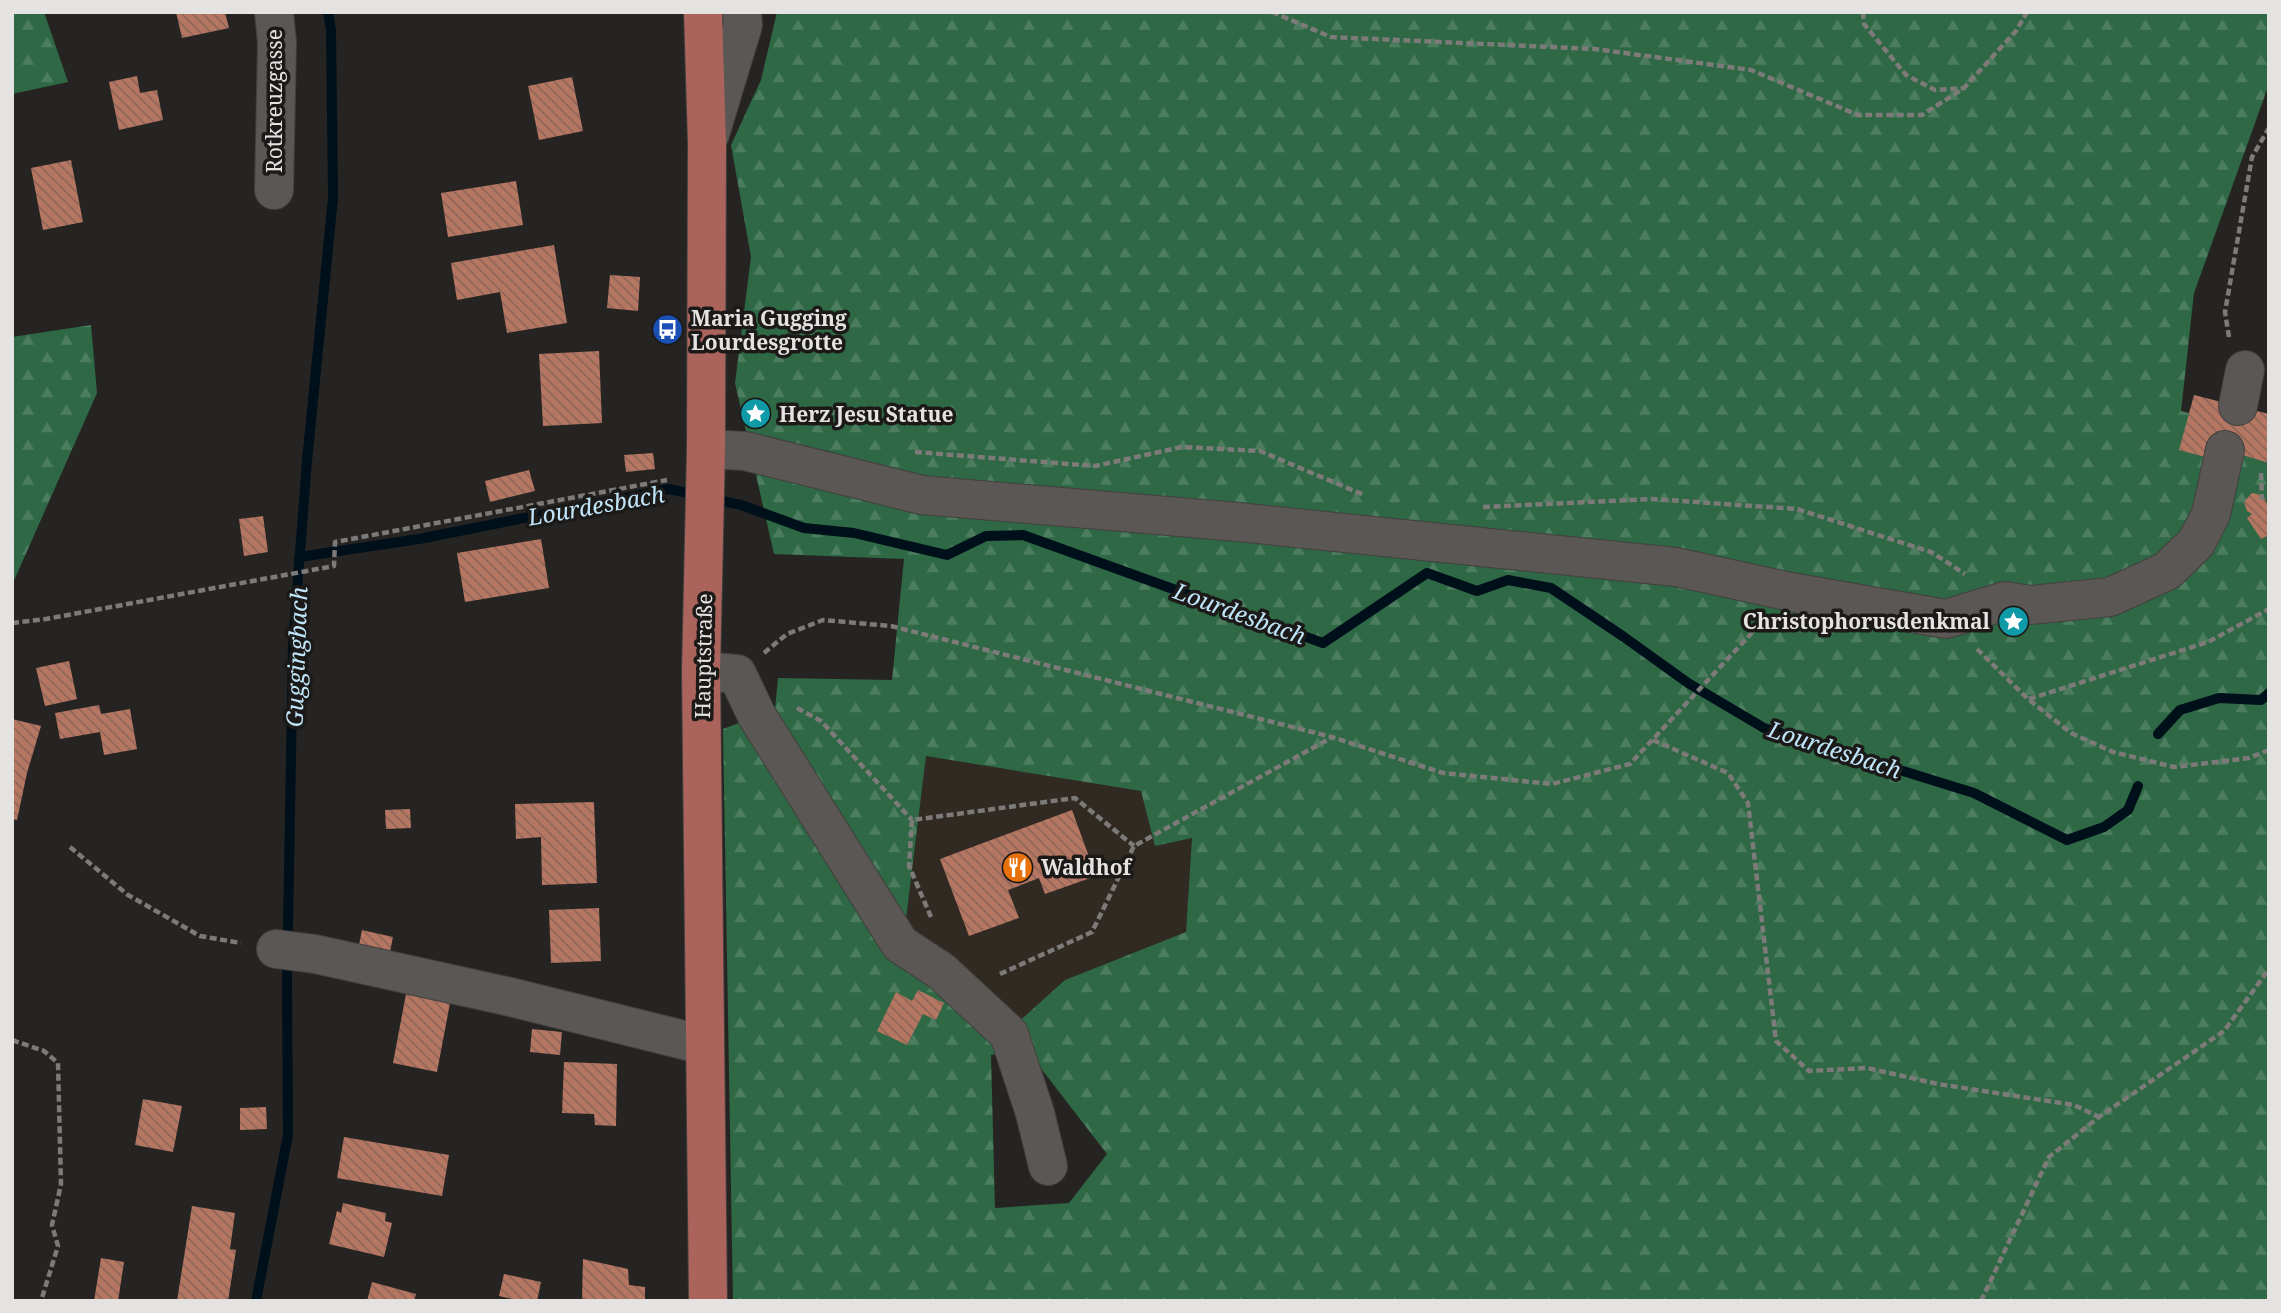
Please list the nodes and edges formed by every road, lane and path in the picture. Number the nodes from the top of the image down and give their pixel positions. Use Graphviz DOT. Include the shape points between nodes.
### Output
graph roads {
  1 [pos="274,12"];
  2 [pos="703,12"];
  3 [pos="742,12"];
  4 [pos="1272,12"];
  5 [pos="1863,12"];
  6 [pos="2027,12"];
  7 [pos="1964,88"];
  8 [pos="2269,128"];
  9 [pos="707,143"];
  10 [pos="274,190"];
  11 [pos="2241,388"];
  12 [pos="2225,450"];
  13 [pos="907,452"];
  14 [pos="706,462"];
  15 [pos="2260,465"];
  16 [pos="668,472"];
  17 [pos="1375,500"];
  18 [pos="2262,500"];
  19 [pos="1474,507"];
  20 [pos="1791,592"];
  21 [pos="2005,601"];
  22 [pos="2269,609"];
  23 [pos="1946,619"];
  24 [pos="12,623"];
  25 [pos="719,673"];
  26 [pos="2028,699"];
  27 [pos="1332,737"];
  28 [pos="1653,740"];
  29 [pos="2269,750"];
  30 [pos="912,821"];
  31 [pos="1134,846"];
  32 [pos="70,847"];
  33 [pos="935,928"];
  34 [pos="276,949"];
  35 [pos="2269,969"];
  36 [pos="962,990"];
  37 [pos="12,1040"];
  38 [pos="704,1045"];
  39 [pos="2099,1117"];
  40 [pos="1048,1166"];
  41 [pos="41,1301"];
  42 [pos="708,1301"];
  43 [pos="1981,1301"];
  1 -- 10 [label="street, Rotkreuzgasse"];
  2 -- 9 [label="main road, Hauptstraße"];
  3 -- 9 [label="street" via="743,25"];
  4 -- 7 [label="path" via="1331,37 1595,49 1751,71 1858,114 1922,115"];
  5 -- 7 [label="path" via="1864,24 1906,75 1935,90"];
  6 -- 7 [label="path" via="2016,31"];
  8 -- 11 [label="path" via="2252,158 2225,312"];
  9 -- 14 [label="main road, Hauptstraße"];
  12 -- 21 [label="street" via="2211,514 2196,542 2167,571 2110,597 2030,605"];
  13 -- 17 [label="path" via="1095,466 1182,447 1260,451"];
  14 -- 20 [label="street" via="745,451 922,495 1676,567"];
  14 -- 25 [label="main road, Hauptstraße" via="705,532"];
  15 -- 18 [label="path"];
  16 -- 24 [label="path" via="666,482 335,542 334,566"];
  19 -- 21 [label="path" via="1652,499 1797,509 1931,552"];
  20 -- 23 [label="street"];
  20 -- 28 [label="path"];
  21 -- 23 [label="street"];
  22 -- 26 [label="path" via="2208,642"];
  23 -- 26 [label="path"];
  25 -- 27 [label="path" via="787,634 823,620 891,626"];
  25 -- 30 [label="path" via="821,721"];
  25 -- 36 [label="street" via="757,716 900,944"];
  25 -- 38 [label="main road, Hauptstraße"];
  26 -- 29 [label="path" via="2071,733 2113,752 2174,767 2249,758"];
  27 -- 28 [label="path" via="1443,773 1552,784 1630,764"];
  27 -- 31 [label="path"];
  28 -- 39 [label="path" via="1728,774 1748,803 1776,1041 1809,1072 1867,1068 2074,1105"];
  30 -- 31 [label="path" via="1075,798"];
  30 -- 33 [label="path" via="909,866"];
  31 -- 36 [label="path" via="1092,932"];
  32 -- 34 [label="path" via="128,895 200,936"];
  34 -- 38 [label="street" via="506,996"];
  35 -- 39 [label="path" via="2224,1031"];
  36 -- 40 [label="street" via="1010,1034"];
  37 -- 41 [label="path" via="44,1051 58,1063 61,1184 52,1225 58,1246"];
  38 -- 42 [label="main road, Hauptstraße"];
  39 -- 43 [label="path" via="2049,1157"];
}
